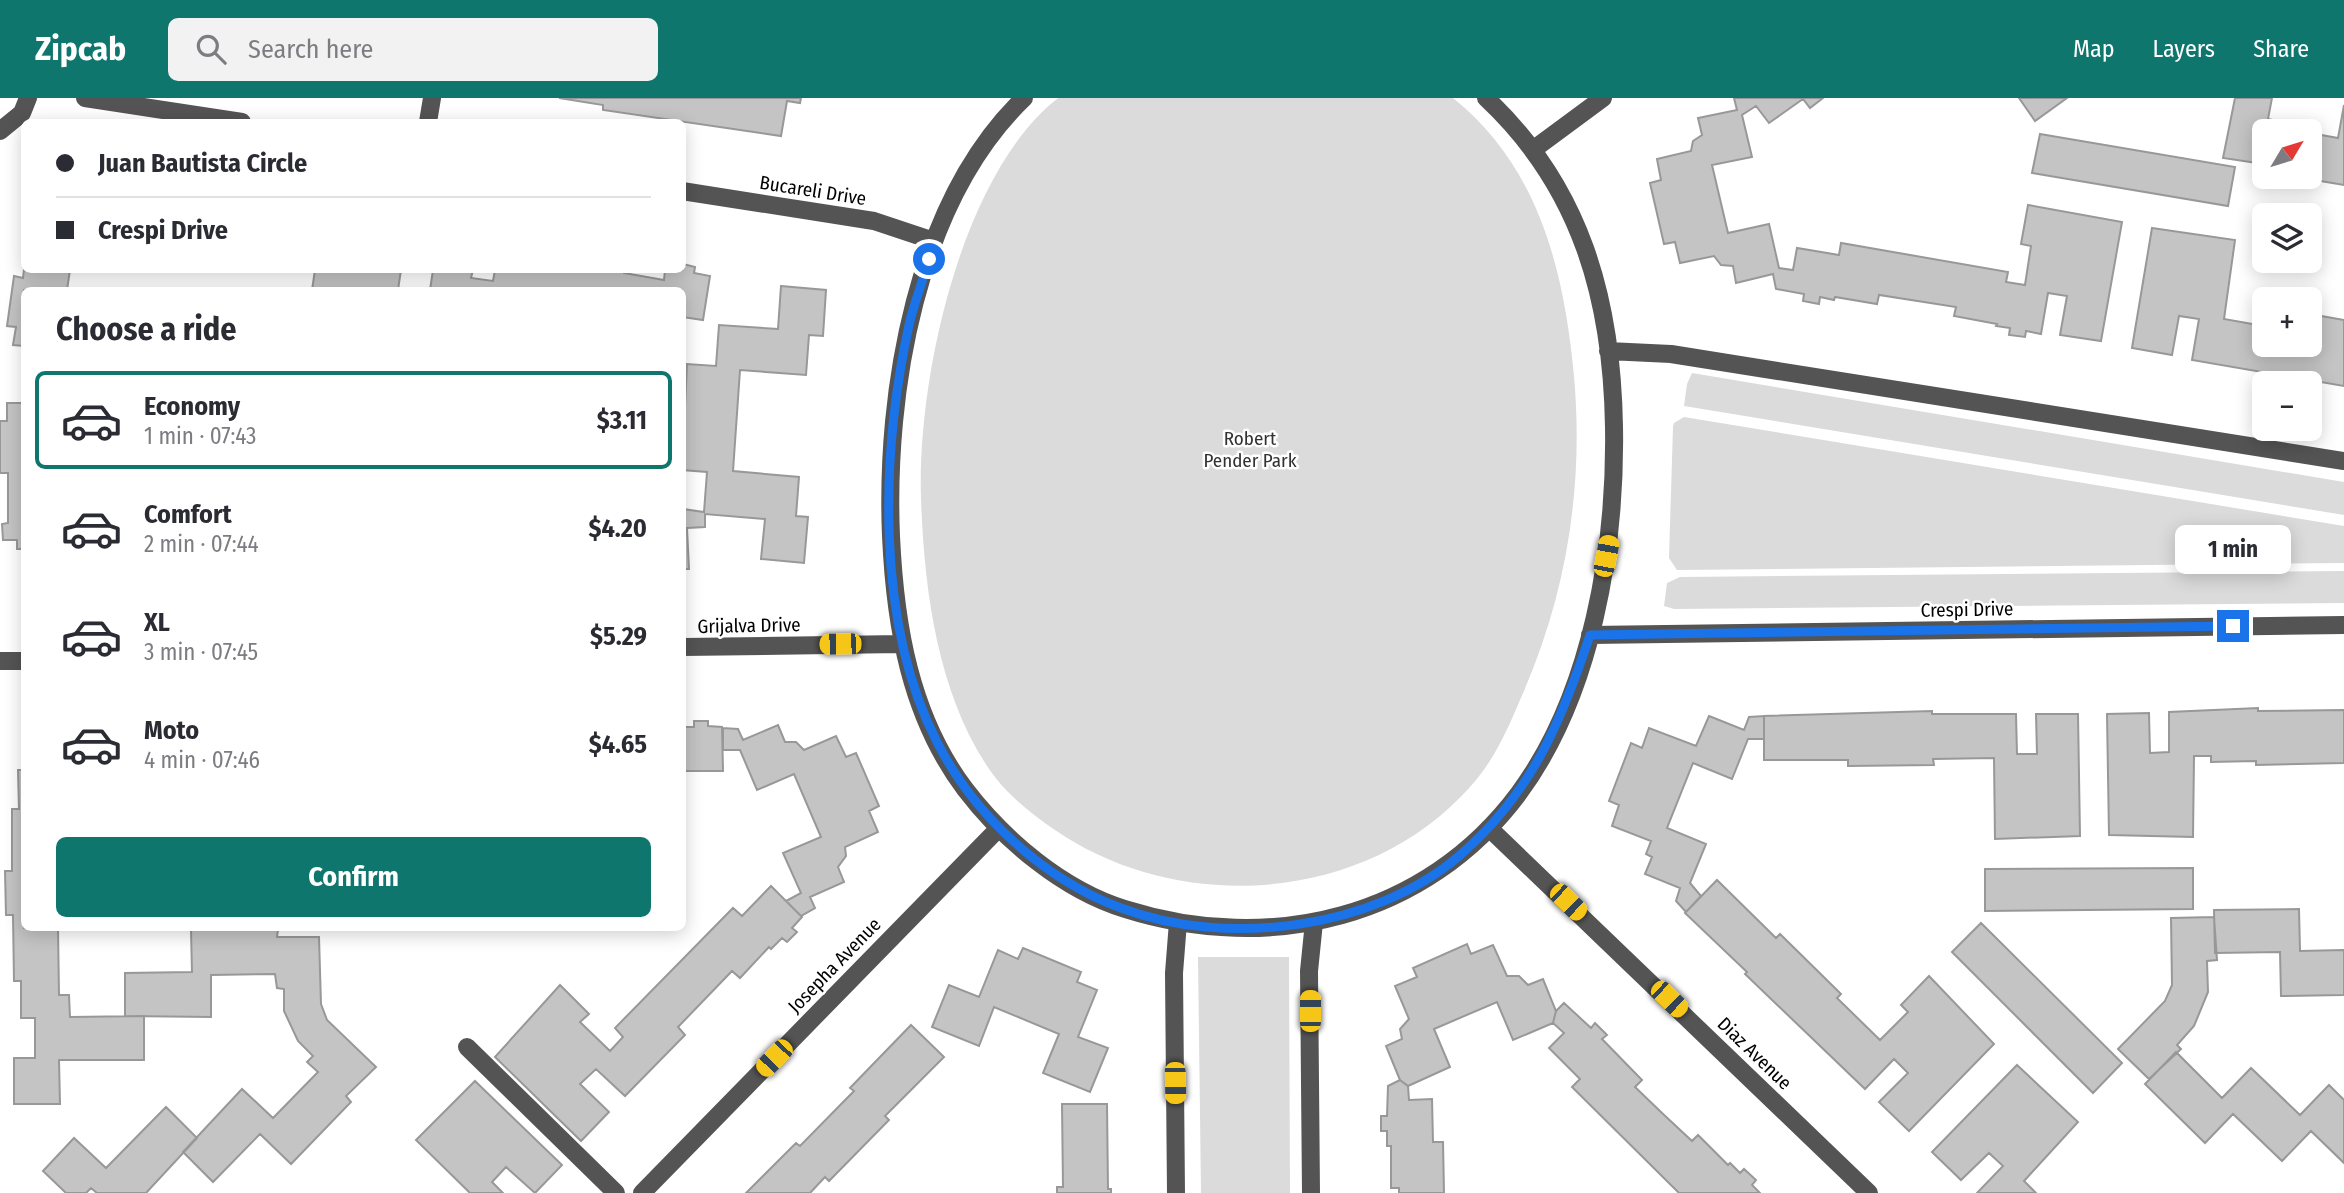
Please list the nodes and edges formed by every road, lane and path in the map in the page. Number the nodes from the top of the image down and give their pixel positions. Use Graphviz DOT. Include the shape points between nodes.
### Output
graph roads {
  1 [pos="28,98"];
  2 [pos="85,98"];
  3 [pos="432,98"];
  4 [pos="1024,98"];
  5 [pos="1486,98"];
  6 [pos="1603,98"];
  7 [pos="222,119"];
  8 [pos="428,119"];
  9 [pos="0,131"];
  10 [pos="1534,149"];
  11 [pos="686,192"];
  12 [pos="934,241"];
  13 [pos="1608,351"];
  14 [pos="2344,461"];
  15 [pos="2344,625"];
  16 [pos="1590,635"];
  17 [pos="901,644"];
  18 [pos="686,648"];
  19 [pos="0,661"];
  20 [pos="21,661"];
  21 [pos="999,828"];
  22 [pos="1489,828"];
  23 [pos="1178,922"];
  24 [pos="1314,922"];
  25 [pos="467,1048"];
  26 [pos="616,1193"];
  27 [pos="642,1193"];
  28 [pos="1176,1193"];
  29 [pos="1311,1193"];
  30 [pos="1869,1193"];
  1 -- 9 [label="street" via="22,113"];
  2 -- 7 [label="street"];
  3 -- 8 [label="street"];
  4 -- 12 [label="street" via="997,123 963,176"];
  5 -- 10 [label="street"];
  6 -- 10 [label="street"];
  10 -- 13 [label="street" via="1564,194 1582,237"];
  11 -- 12 [label="street, Bucareli Drive" via="874,221"];
  12 -- 17 [label="street" via="909,322 890,474 893,582"];
  13 -- 14 [label="street" via="1671,354"];
  13 -- 16 [label="street" via="1614,403 1612,513"];
  15 -- 16 [label="street, Crespi Drive"];
  16 -- 22 [label="street" via="1562,718 1518,795"];
  17 -- 18 [label="street, Grijalva Drive"];
  17 -- 21 [label="street" via="936,741 960,783"];
  19 -- 20 [label="street"];
  21 -- 23 [label="street" via="1067,881 1123,909"];
  21 -- 27 [label="street, Josepha Avenue"];
  22 -- 24 [label="street" via="1424,882 1390,901"];
  22 -- 30 [label="street, Diaz Avenue"];
  23 -- 24 [label="street" via="1210,926"];
  23 -- 28 [label="street" via="1174,973"];
  24 -- 29 [label="street" via="1309,971"];
  25 -- 26 [label="street"];
}
